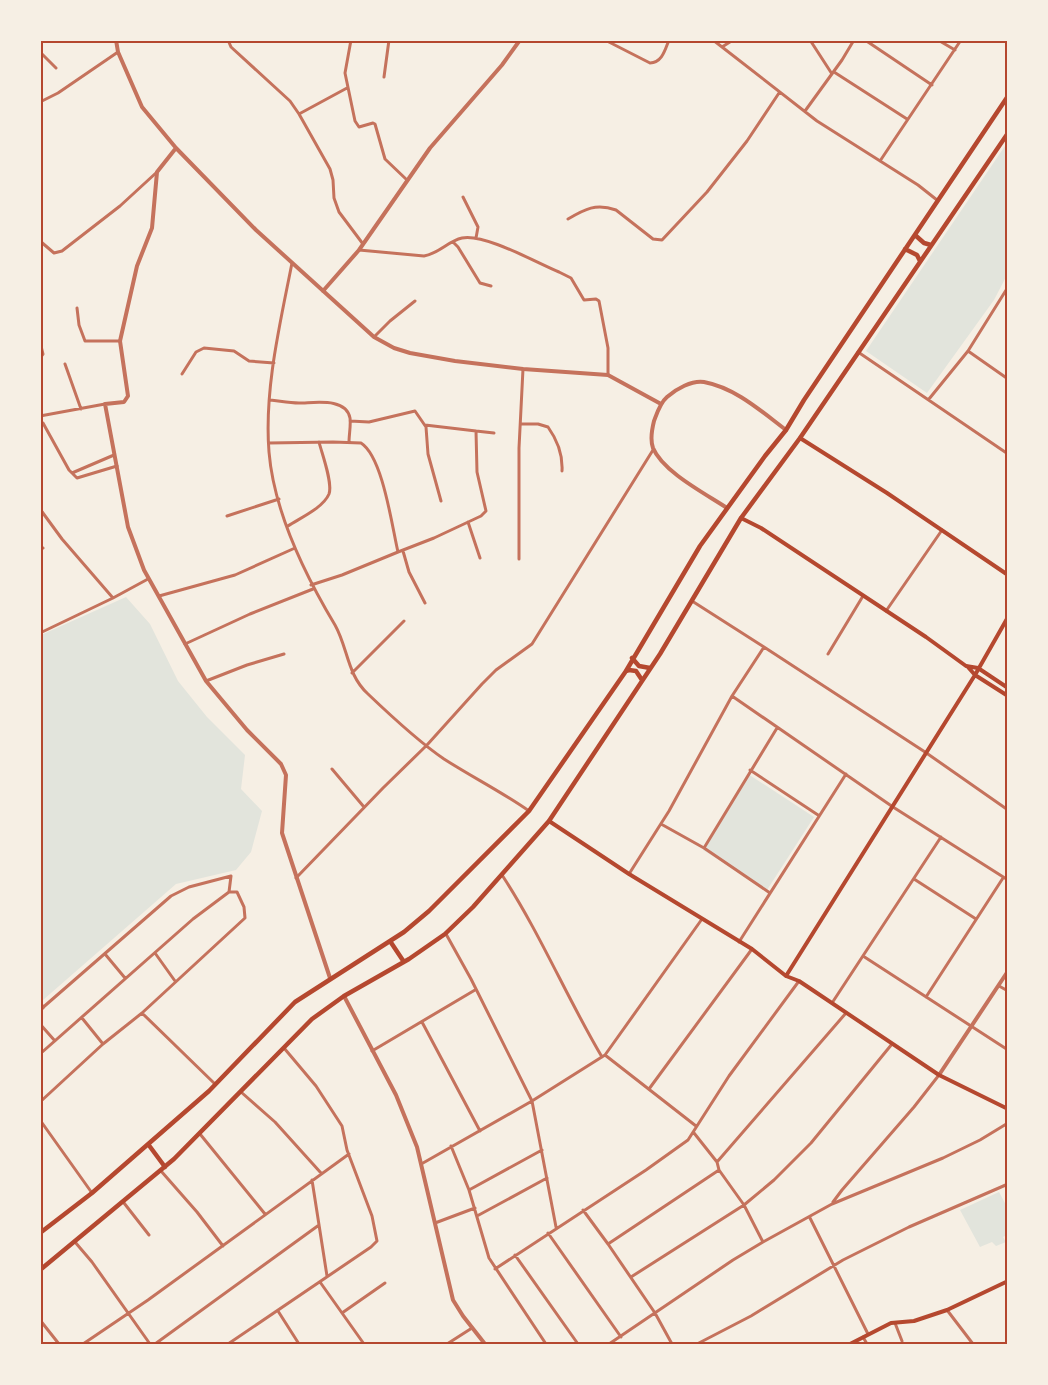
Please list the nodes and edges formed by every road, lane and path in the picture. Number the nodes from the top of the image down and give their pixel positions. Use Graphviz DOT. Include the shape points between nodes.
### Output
graph roads {
  1 [pos="116,40"];
  2 [pos="228,40"];
  3 [pos="351,40"];
  4 [pos="389,40"];
  5 [pos="520,40"];
  6 [pos="605,40"];
  7 [pos="669,40"];
  8 [pos="713,40"];
  9 [pos="733,40"];
  10 [pos="810,40"];
  11 [pos="854,40"];
  12 [pos="865,40"];
  13 [pos="939,40"];
  14 [pos="961,40"];
  15 [pos="722,47"];
  16 [pos="955,50"];
  17 [pos="40,52"];
  18 [pos="118,52"];
  19 [pos="56,68"];
  20 [pos="833,73"];
  21 [pos="384,77"];
  22 [pos="932,85"];
  23 [pos="347,88"];
  24 [pos="779,93"];
  25 [pos="1008,96"];
  26 [pos="40,102"];
  27 [pos="805,111"];
  28 [pos="299,114"];
  29 [pos="907,120"];
  30 [pos="1008,134"];
  31 [pos="176,148"];
  32 [pos="880,161"];
  33 [pos="157,172"];
  34 [pos="407,180"];
  35 [pos="463,197"];
  36 [pos="937,200"];
  37 [pos="568,219"];
  38 [pos="915,235"];
  39 [pos="476,238"];
  40 [pos="40,241"];
  41 [pos="453,242"];
  42 [pos="363,244"];
  43 [pos="931,245"];
  44 [pos="905,249"];
  45 [pos="359,250"];
  46 [pos="920,261"];
  47 [pos="292,263"];
  48 [pos="491,286"];
  49 [pos="1008,287"];
  50 [pos="323,291"];
  51 [pos="415,301"];
  52 [pos="77,308"];
  53 [pos="374,337"];
  54 [pos="120,340"];
  55 [pos="40,342"];
  56 [pos="968,351"];
  57 [pos="858,352"];
  58 [pos="40,358"];
  59 [pos="274,363"];
  60 [pos="65,364"];
  61 [pos="523,369"];
  62 [pos="182,374"];
  63 [pos="608,375"];
  64 [pos="1008,379"];
  65 [pos="929,399"];
  66 [pos="270,400"];
  67 [pos="105,404"];
  68 [pos="661,404"];
  69 [pos="81,409"];
  70 [pos="40,416"];
  71 [pos="350,421"];
  72 [pos="43,423"];
  73 [pos="520,424"];
  74 [pos="425,425"];
  75 [pos="476,430"];
  76 [pos="786,430"];
  77 [pos="494,433"];
  78 [pos="800,438"];
  79 [pos="319,442"];
  80 [pos="349,442"];
  81 [pos="269,443"];
  82 [pos="654,449"];
  83 [pos="115,454"];
  84 [pos="1008,454"];
  85 [pos="105,459"];
  86 [pos="117,466"];
  87 [pos="108,468"];
  88 [pos="562,471"];
  89 [pos="72,473"];
  90 [pos="279,499"];
  91 [pos="441,501"];
  92 [pos="727,508"];
  93 [pos="40,509"];
  94 [pos="227,516"];
  95 [pos="741,518"];
  96 [pos="468,522"];
  97 [pos="288,526"];
  98 [pos="942,530"];
  99 [pos="295,548"];
  100 [pos="401,551"];
  101 [pos="480,558"];
  102 [pos="519,559"];
  103 [pos="1008,575"];
  104 [pos="148,579"];
  105 [pos="312,587"];
  106 [pos="159,596"];
  107 [pos="863,596"];
  108 [pos="113,598"];
  109 [pos="691,600"];
  110 [pos="424,603"];
  111 [pos="886,611"];
  112 [pos="1008,617"];
  113 [pos="404,621"];
  114 [pos="40,633"];
  115 [pos="185,644"];
  116 [pos="764,647"];
  117 [pos="284,654"];
  118 [pos="828,654"];
  119 [pos="632,658"];
  120 [pos="966,666"];
  121 [pos="650,668"];
  122 [pos="978,668"];
  123 [pos="626,671"];
  124 [pos="352,673"];
  125 [pos="975,675"];
  126 [pos="642,680"];
  127 [pos="206,681"];
  128 [pos="1008,688"];
  129 [pos="732,696"];
  130 [pos="1008,696"];
  131 [pos="777,728"];
  132 [pos="428,746"];
  133 [pos="925,752"];
  134 [pos="332,769"];
  135 [pos="750,770"];
  136 [pos="846,774"];
  137 [pos="364,807"];
  138 [pos="893,807"];
  139 [pos="1008,810"];
  140 [pos="529,812"];
  141 [pos="818,815"];
  142 [pos="549,821"];
  143 [pos="661,824"];
  144 [pos="941,837"];
  145 [pos="704,848"];
  146 [pos="502,874"];
  147 [pos="629,874"];
  148 [pos="296,878"];
  149 [pos="1003,878"];
  150 [pos="914,879"];
  151 [pos="1008,880"];
  152 [pos="229,892"];
  153 [pos="770,893"];
  154 [pos="703,918"];
  155 [pos="976,919"];
  156 [pos="446,934"];
  157 [pos="390,940"];
  158 [pos="739,943"];
  159 [pos="752,949"];
  160 [pos="154,953"];
  161 [pos="105,954"];
  162 [pos="863,956"];
  163 [pos="404,962"];
  164 [pos="1008,971"];
  165 [pos="786,976"];
  166 [pos="125,978"];
  167 [pos="330,978"];
  168 [pos="175,981"];
  169 [pos="799,981"];
  170 [pos="998,985"];
  171 [pos="475,990"];
  172 [pos="1008,991"];
  173 [pos="344,996"];
  174 [pos="926,997"];
  175 [pos="40,1000"];
  176 [pos="832,1004"];
  177 [pos="42,1009"];
  178 [pos="142,1012"];
  179 [pos="846,1013"];
  180 [pos="82,1018"];
  181 [pos="422,1022"];
  182 [pos="40,1024"];
  183 [pos="970,1025"];
  184 [pos="56,1041"];
  185 [pos="103,1044"];
  186 [pos="892,1044"];
  187 [pos="283,1048"];
  188 [pos="1008,1050"];
  189 [pos="372,1051"];
  190 [pos="40,1054"];
  191 [pos="604,1056"];
  192 [pos="939,1075"];
  193 [pos="215,1084"];
  194 [pos="649,1089"];
  195 [pos="241,1092"];
  196 [pos="532,1101"];
  197 [pos="40,1102"];
  198 [pos="1008,1109"];
  199 [pos="40,1120"];
  200 [pos="1008,1124"];
  201 [pos="697,1126"];
  202 [pos="480,1131"];
  203 [pos="694,1132"];
  204 [pos="200,1134"];
  205 [pos="148,1144"];
  206 [pos="451,1146"];
  207 [pos="542,1150"];
  208 [pos="348,1154"];
  209 [pos="717,1162"];
  210 [pos="423,1163"];
  211 [pos="163,1169"];
  212 [pos="719,1170"];
  213 [pos="321,1173"];
  214 [pos="548,1178"];
  215 [pos="312,1180"];
  216 [pos="1008,1184"];
  217 [pos="469,1190"];
  218 [pos="92,1193"];
  219 [pos="124,1203"];
  220 [pos="832,1204"];
  221 [pos="744,1205"];
  222 [pos="475,1208"];
  223 [pos="583,1210"];
  224 [pos="266,1214"];
  225 [pos="477,1216"];
  226 [pos="810,1218"];
  227 [pos="435,1223"];
  228 [pos="319,1225"];
  229 [pos="556,1227"];
  230 [pos="40,1233"];
  231 [pos="548,1233"];
  232 [pos="149,1235"];
  233 [pos="75,1242"];
  234 [pos="763,1242"];
  235 [pos="608,1244"];
  236 [pos="224,1246"];
  237 [pos="515,1255"];
  238 [pos="834,1265"];
  239 [pos="495,1269"];
  240 [pos="40,1270"];
  241 [pos="327,1277"];
  242 [pos="631,1277"];
  243 [pos="1008,1281"];
  244 [pos="320,1282"];
  245 [pos="385,1283"];
  246 [pos="947,1310"];
  247 [pos="278,1311"];
  248 [pos="128,1313"];
  249 [pos="342,1313"];
  250 [pos="655,1313"];
  251 [pos="40,1320"];
  252 [pos="895,1323"];
  253 [pos="472,1328"];
  254 [pos="866,1336"];
  255 [pos="621,1337"];
  256 [pos="902,1341"];
  257 [pos="59,1344"];
  258 [pos="83,1344"];
  259 [pos="150,1344"];
  260 [pos="155,1344"];
  261 [pos="228,1344"];
  262 [pos="299,1344"];
  263 [pos="364,1344"];
  264 [pos="447,1344"];
  265 [pos="485,1344"];
  266 [pos="546,1344"];
  267 [pos="578,1344"];
  268 [pos="609,1344"];
  269 [pos="672,1344"];
  270 [pos="697,1344"];
  271 [pos="850,1344"];
  272 [pos="867,1344"];
  273 [pos="973,1344"];
  1 -- 18 [label="street"];
  2 -- 28 [label="street" via="290,100"];
  3 -- 23 [label="street" via="345,67"];
  4 -- 21 [label="street"];
  5 -- 34 [label="street"];
  6 -- 7 [label="street" via="650,63 661,58"];
  8 -- 15 [label="street"];
  9 -- 15 [label="street"];
  10 -- 20 [label="street"];
  11 -- 20 [label="street"];
  12 -- 22 [label="street"];
  13 -- 16 [label="street"];
  14 -- 16 [label="street"];
  15 -- 24 [label="street"];
  16 -- 22 [label="street"];
  17 -- 19 [label="street"];
  18 -- 26 [label="street"];
  18 -- 31 [label="street" via="142,107"];
  20 -- 27 [label="street"];
  20 -- 29 [label="street"];
  22 -- 29 [label="street"];
  23 -- 28 [label="street"];
  23 -- 34 [label="street" via="357,127 375,124 385,159"];
  24 -- 27 [label="street"];
  24 -- 37 [label="street" via="747,141 666,237 653,239 610,208 588,207"];
  25 -- 36 [label="main road"];
  27 -- 32 [label="street"];
  28 -- 42 [label="street" via="330,169 339,212"];
  29 -- 32 [label="street"];
  30 -- 43 [label="main road"];
  31 -- 33 [label="street"];
  31 -- 47 [label="street"];
  32 -- 36 [label="street"];
  33 -- 40 [label="street" via="62,251 54,253"];
  33 -- 54 [label="street" via="152,228 137,266"];
  34 -- 42 [label="street"];
  35 -- 39 [label="street" via="478,227"];
  36 -- 38 [label="main road"];
  38 -- 43 [label="main road"];
  38 -- 44 [label="main road"];
  39 -- 41 [label="street"];
  39 -- 63 [label="street" via="568,277 584,300 598,301 608,348"];
  41 -- 45 [label="street" via="424,256"];
  41 -- 48 [label="street" via="480,283"];
  42 -- 45 [label="street"];
  43 -- 46 [label="main road"];
  44 -- 46 [label="main road"];
  44 -- 76 [label="main road"];
  45 -- 50 [label="street"];
  46 -- 57 [label="main road"];
  47 -- 50 [label="street"];
  47 -- 59 [label="street"];
  49 -- 56 [label="street"];
  50 -- 53 [label="street"];
  51 -- 53 [label="street"];
  52 -- 54 [label="street" via="85,341"];
  53 -- 61 [label="street" via="410,353"];
  54 -- 67 [label="street" via="128,396 124,402"];
  55 -- 58 [label="street"];
  56 -- 64 [label="street"];
  56 -- 65 [label="street"];
  57 -- 65 [label="street"];
  57 -- 78 [label="main road"];
  59 -- 62 [label="street" via="249,361 234,351 204,348 196,352"];
  59 -- 66 [label="street"];
  60 -- 69 [label="street"];
  61 -- 63 [label="street"];
  61 -- 73 [label="street"];
  63 -- 68 [label="street"];
  65 -- 84 [label="street"];
  66 -- 71 [label="street" via="336,404"];
  66 -- 81 [label="street"];
  67 -- 69 [label="street"];
  67 -- 83 [label="street"];
  68 -- 76 [label="street" via="686,386 703,382 748,401"];
  68 -- 82 [label="street" via="652,431"];
  69 -- 70 [label="street"];
  71 -- 74 [label="street" via="369,422 416,411"];
  71 -- 80 [label="street"];
  72 -- 89 [label="street"];
  73 -- 88 [label="street" via="548,427 560,448"];
  73 -- 102 [label="street"];
  74 -- 75 [label="street"];
  74 -- 91 [label="street" via="428,454"];
  75 -- 77 [label="street"];
  75 -- 96 [label="street" via="477,472 486,511"];
  76 -- 92 [label="main road"];
  78 -- 95 [label="main road"];
  78 -- 98 [label="main road"];
  79 -- 80 [label="street"];
  79 -- 81 [label="street"];
  79 -- 97 [label="street" via="328,495"];
  80 -- 100 [label="street" via="361,443 371,453 388,498"];
  81 -- 90 [label="street"];
  82 -- 92 [label="street" via="673,471"];
  82 -- 132 [label="street" via="538,636 482,684"];
  83 -- 85 [label="street"];
  83 -- 86 [label="street"];
  85 -- 87 [label="street"];
  85 -- 89 [label="street"];
  86 -- 87 [label="street"];
  86 -- 104 [label="street" via="128,527"];
  87 -- 89 [label="street" via="77,478"];
  90 -- 94 [label="street"];
  90 -- 97 [label="street"];
  92 -- 119 [label="main road"];
  93 -- 108 [label="street"];
  95 -- 107 [label="main road"];
  95 -- 109 [label="main road"];
  96 -- 100 [label="street"];
  96 -- 101 [label="street"];
  97 -- 99 [label="street"];
  98 -- 103 [label="main road"];
  98 -- 111 [label="street"];
  99 -- 105 [label="street"];
  99 -- 106 [label="street" via="235,575"];
  100 -- 105 [label="street"];
  100 -- 110 [label="street"];
  104 -- 106 [label="street"];
  104 -- 108 [label="street"];
  105 -- 115 [label="street"];
  105 -- 124 [label="street" via="338,631"];
  106 -- 115 [label="street"];
  107 -- 111 [label="main road"];
  107 -- 118 [label="street"];
  108 -- 114 [label="street"];
  109 -- 116 [label="street"];
  109 -- 121 [label="main road"];
  111 -- 120 [label="main road"];
  112 -- 122 [label="main road"];
  113 -- 124 [label="street"];
  115 -- 127 [label="street"];
  116 -- 129 [label="street"];
  116 -- 133 [label="street"];
  117 -- 127 [label="street"];
  119 -- 121 [label="main road" via="639,666"];
  119 -- 123 [label="main road"];
  120 -- 122 [label="main road"];
  120 -- 125 [label="main road"];
  121 -- 126 [label="main road"];
  122 -- 125 [label="main road"];
  122 -- 128 [label="main road"];
  123 -- 126 [label="main road" via="636,671"];
  123 -- 140 [label="main road"];
  124 -- 132 [label="street" via="367,694"];
  125 -- 130 [label="main road"];
  125 -- 133 [label="main road"];
  126 -- 142 [label="main road"];
  127 -- 148 [label="street" via="284,770 282,833"];
  129 -- 131 [label="street"];
  129 -- 143 [label="street"];
  131 -- 135 [label="street"];
  131 -- 136 [label="street"];
  132 -- 137 [label="street"];
  132 -- 140 [label="street"];
  133 -- 138 [label="main road"];
  133 -- 139 [label="street"];
  134 -- 137 [label="street"];
  135 -- 141 [label="street"];
  135 -- 145 [label="street"];
  136 -- 138 [label="street"];
  136 -- 141 [label="street"];
  137 -- 148 [label="street"];
  138 -- 144 [label="street"];
  138 -- 165 [label="main road"];
  140 -- 157 [label="main road" via="429,911"];
  141 -- 153 [label="street"];
  142 -- 146 [label="main road"];
  142 -- 147 [label="main road"];
  143 -- 145 [label="street"];
  143 -- 147 [label="street"];
  144 -- 149 [label="street"];
  144 -- 150 [label="street"];
  145 -- 153 [label="street"];
  146 -- 156 [label="main road"];
  146 -- 191 [label="street"];
  147 -- 154 [label="main road"];
  148 -- 167 [label="street"];
  149 -- 151 [label="street"];
  149 -- 155 [label="street"];
  150 -- 155 [label="street"];
  150 -- 162 [label="street"];
  152 -- 160 [label="street"];
  152 -- 161 [label="street" via="231,876 189,887 171,896"];
  152 -- 168 [label="street" via="237,892 245,918"];
  153 -- 158 [label="street"];
  154 -- 158 [label="main road"];
  154 -- 191 [label="street"];
  155 -- 174 [label="street"];
  156 -- 163 [label="main road"];
  156 -- 171 [label="street"];
  157 -- 163 [label="main road"];
  157 -- 167 [label="main road"];
  158 -- 159 [label="main road"];
  159 -- 165 [label="main road"];
  159 -- 194 [label="street"];
  160 -- 166 [label="street"];
  160 -- 168 [label="street"];
  161 -- 166 [label="street"];
  161 -- 177 [label="street"];
  162 -- 174 [label="street"];
  162 -- 176 [label="street"];
  163 -- 173 [label="main road"];
  164 -- 170 [label="street"];
  165 -- 169 [label="main road"];
  166 -- 180 [label="street"];
  167 -- 193 [label="main road" via="296,1002"];
  168 -- 178 [label="street"];
  169 -- 176 [label="main road"];
  169 -- 201 [label="street"];
  170 -- 172 [label="street"];
  170 -- 183 [label="street"];
  171 -- 181 [label="street"];
  171 -- 196 [label="street"];
  173 -- 187 [label="main road" via="312,1019"];
  173 -- 189 [label="street"];
  174 -- 183 [label="street"];
  175 -- 177 [label="street"];
  176 -- 179 [label="main road"];
  178 -- 185 [label="street"];
  178 -- 193 [label="street"];
  179 -- 186 [label="main road"];
  179 -- 209 [label="street"];
  180 -- 184 [label="street"];
  180 -- 185 [label="street"];
  181 -- 189 [label="street"];
  181 -- 202 [label="street"];
  182 -- 184 [label="street"];
  183 -- 188 [label="street"];
  183 -- 192 [label="street"];
  184 -- 190 [label="street"];
  185 -- 197 [label="street"];
  186 -- 192 [label="main road"];
  186 -- 221 [label="street" via="799,1156"];
  187 -- 195 [label="main road"];
  187 -- 208 [label="street" via="333,1110 342,1126"];
  189 -- 210 [label="street" via="405,1115"];
  191 -- 194 [label="street"];
  191 -- 196 [label="street"];
  192 -- 198 [label="main road"];
  192 -- 220 [label="street"];
  193 -- 205 [label="main road"];
  194 -- 201 [label="street"];
  195 -- 204 [label="main road"];
  195 -- 213 [label="street" via="275,1122"];
  196 -- 202 [label="street"];
  196 -- 207 [label="street"];
  199 -- 218 [label="street"];
  200 -- 220 [label="street" via="943,1158"];
  201 -- 203 [label="street"];
  202 -- 206 [label="street"];
  203 -- 209 [label="street"];
  203 -- 223 [label="street" via="682,1145"];
  204 -- 211 [label="main road"];
  204 -- 224 [label="street"];
  205 -- 211 [label="main road"];
  205 -- 218 [label="main road"];
  206 -- 210 [label="street"];
  206 -- 217 [label="street"];
  207 -- 214 [label="street"];
  207 -- 217 [label="street"];
  208 -- 213 [label="street"];
  208 -- 241 [label="street" via="372,1216 377,1241"];
  209 -- 212 [label="street"];
  210 -- 227 [label="street"];
  211 -- 219 [label="main road"];
  211 -- 236 [label="street"];
  212 -- 221 [label="street"];
  212 -- 235 [label="street"];
  213 -- 215 [label="street"];
  214 -- 225 [label="street"];
  214 -- 229 [label="street"];
  215 -- 224 [label="street"];
  215 -- 228 [label="street"];
  216 -- 238 [label="street"];
  217 -- 222 [label="street"];
  218 -- 230 [label="main road"];
  219 -- 232 [label="street"];
  219 -- 233 [label="main road"];
  220 -- 226 [label="street"];
  221 -- 234 [label="street"];
  221 -- 242 [label="street"];
  222 -- 225 [label="street"];
  222 -- 227 [label="street"];
  223 -- 229 [label="street"];
  223 -- 235 [label="street"];
  224 -- 236 [label="street"];
  225 -- 239 [label="street"];
  226 -- 234 [label="street"];
  226 -- 238 [label="street"];
  227 -- 253 [label="street" via="452,1296"];
  228 -- 241 [label="street"];
  228 -- 260 [label="street"];
  229 -- 231 [label="street"];
  231 -- 237 [label="street"];
  231 -- 255 [label="street"];
  233 -- 240 [label="main road"];
  233 -- 248 [label="street"];
  234 -- 250 [label="street"];
  235 -- 242 [label="street"];
  236 -- 248 [label="street"];
  237 -- 239 [label="street"];
  237 -- 267 [label="street"];
  238 -- 254 [label="street"];
  238 -- 270 [label="street"];
  239 -- 266 [label="street"];
  241 -- 244 [label="street"];
  242 -- 250 [label="street"];
  243 -- 246 [label="main road"];
  244 -- 247 [label="street"];
  244 -- 249 [label="street"];
  245 -- 249 [label="street"];
  246 -- 252 [label="main road"];
  246 -- 273 [label="street"];
  247 -- 261 [label="street"];
  247 -- 262 [label="street"];
  248 -- 258 [label="street"];
  248 -- 259 [label="street"];
  249 -- 263 [label="street"];
  250 -- 255 [label="street"];
  250 -- 269 [label="street"];
  251 -- 257 [label="street"];
  252 -- 254 [label="main road"];
  252 -- 256 [label="street"];
  253 -- 264 [label="street"];
  253 -- 265 [label="street"];
  254 -- 271 [label="main road"];
  254 -- 272 [label="street"];
  255 -- 268 [label="street"];
}
